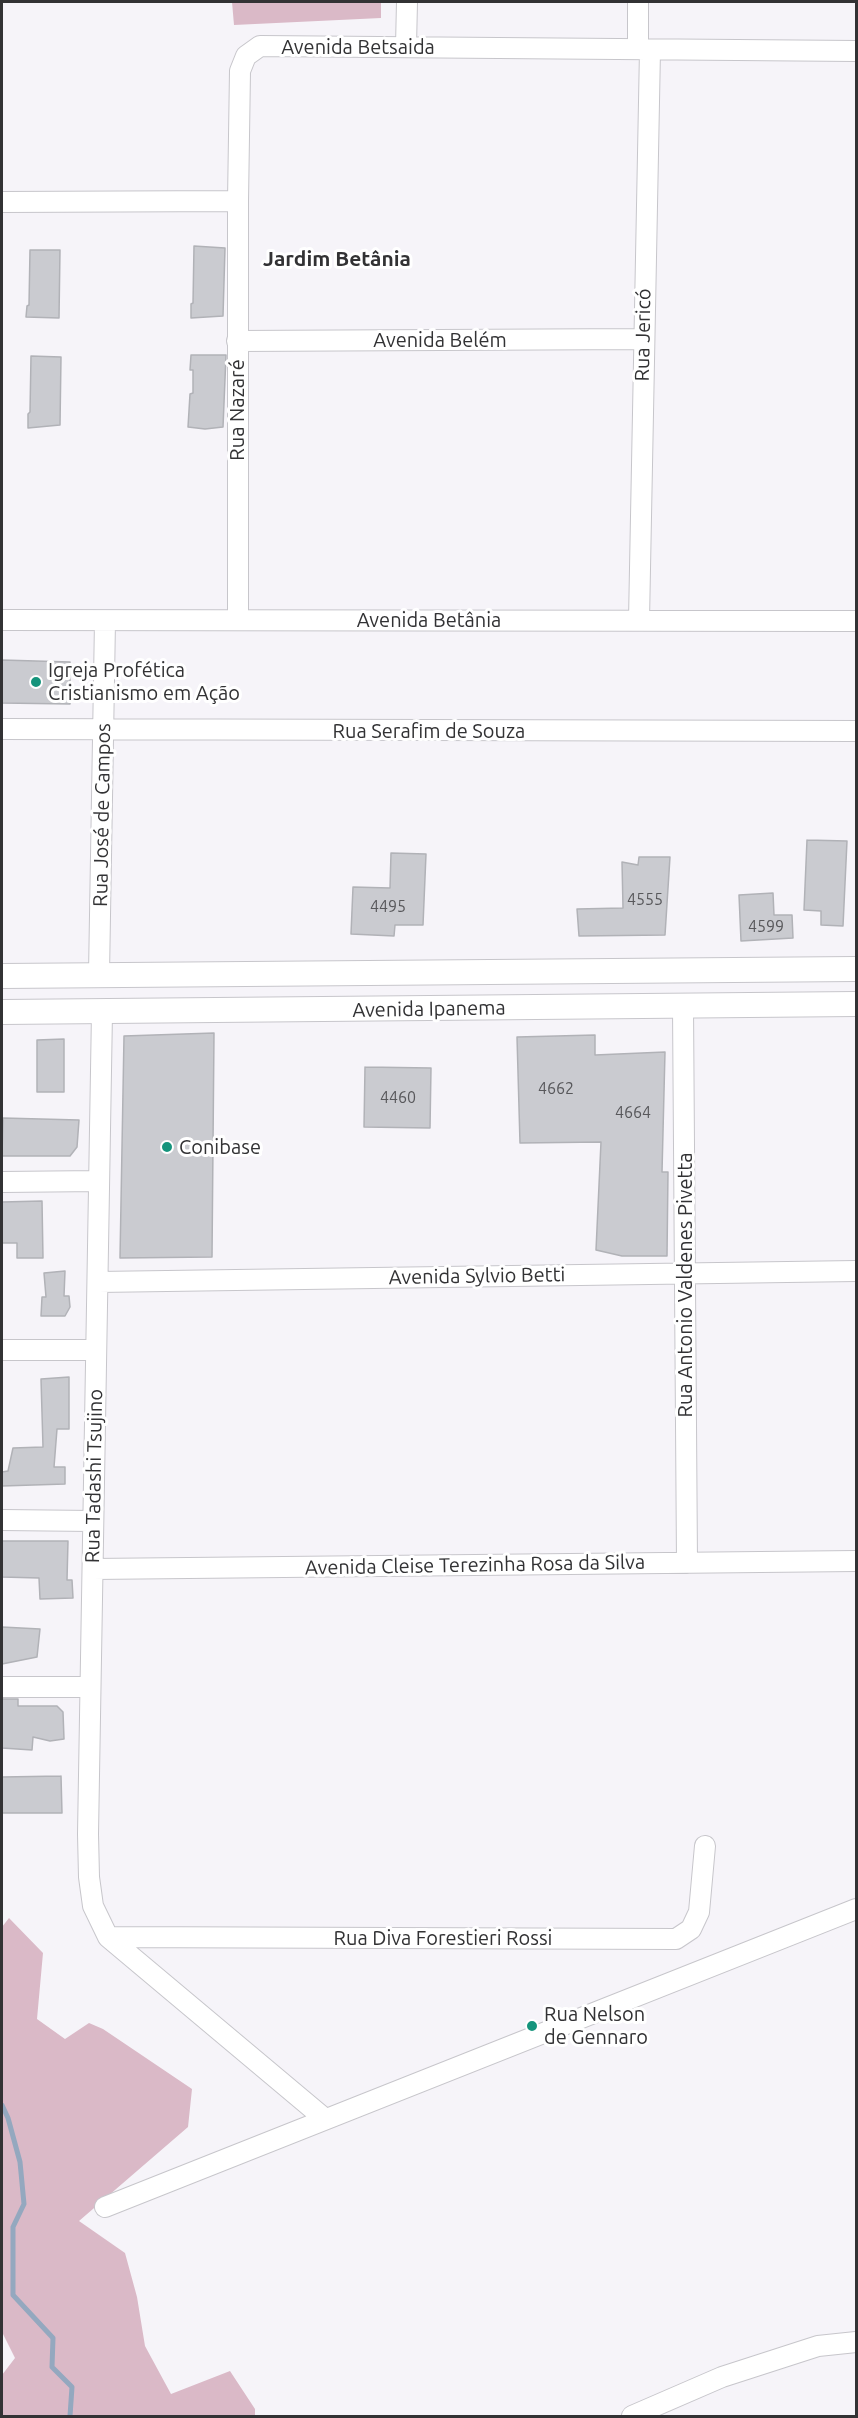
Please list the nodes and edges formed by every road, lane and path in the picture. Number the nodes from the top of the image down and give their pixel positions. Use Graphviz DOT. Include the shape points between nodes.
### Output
graph roads {
  1 [pos="408,2"];
  2 [pos="638,2"];
  3 [pos="406,46"];
  4 [pos="644,49"];
  5 [pos="856,51"];
  6 [pos="238,201"];
  7 [pos="2,202"];
  8 [pos="643,339"];
  9 [pos="237,341"];
  10 [pos="2,620"];
  11 [pos="238,620"];
  12 [pos="639,620"];
  13 [pos="105,621"];
  14 [pos="856,621"];
  15 [pos="2,729"];
  16 [pos="104,731"];
  17 [pos="856,731"];
  18 [pos="856,969"];
  19 [pos="99,974"];
  20 [pos="7,977"];
  21 [pos="2,999"];
  22 [pos="856,1004"];
  23 [pos="683,1007"];
  24 [pos="13,1012"];
  25 [pos="102,1012"];
  26 [pos="99,1181"];
  27 [pos="2,1182"];
  28 [pos="856,1271"];
  29 [pos="685,1274"];
  30 [pos="98,1282"];
  31 [pos="2,1350"];
  32 [pos="96,1350"];
  33 [pos="2,1520"];
  34 [pos="93,1521"];
  35 [pos="856,1561"];
  36 [pos="687,1563"];
  37 [pos="93,1569"];
  38 [pos="2,1688"];
  39 [pos="90,1688"];
  40 [pos="705,1846"];
  41 [pos="856,1909"];
  42 [pos="108,1937"];
  43 [pos="325,2119"];
  44 [pos="105,2207"];
  45 [pos="856,2342"];
  46 [pos="632,2416"];
  1 -- 3 [label="street"];
  2 -- 4 [label="street, Rua Jericó"];
  3 -- 4 [label="street, Avenida Betsaida"];
  3 -- 6 [label="street, Avenida Betsaida" via="260,46 246,56 240,71"];
  4 -- 5 [label="street, Avenida Betsaida"];
  4 -- 8 [label="street, Rua Jericó"];
  6 -- 7 [label="street"];
  6 -- 9 [label="street, Rua Nazaré"];
  8 -- 9 [label="street, Avenida Belém"];
  8 -- 12 [label="street, Rua Jericó"];
  9 -- 11 [label="street, Rua Nazaré"];
  10 -- 13 [label="street, Avenida Betânia"];
  11 -- 12 [label="street, Avenida Betânia"];
  11 -- 13 [label="street, Avenida Betânia"];
  12 -- 14 [label="street, Avenida Betânia"];
  13 -- 16 [label="street, Rua José de Campos"];
  15 -- 16 [label="street, Rua Serafim de Souza"];
  16 -- 17 [label="street, Rua Serafim de Souza"];
  16 -- 19 [label="street, Rua José de Campos"];
  18 -- 19 [label="main road, Avenida Ipanema"];
  19 -- 20 [label="main road, Avenida Ipanema"];
  21 -- 24 [label="street"];
  22 -- 23 [label="main road, Avenida Ipanema"];
  23 -- 25 [label="main road, Avenida Ipanema"];
  23 -- 29 [label="street, Rua Antonio Valdenes Pivetta"];
  24 -- 25 [label="main road, Avenida Ipanema"];
  25 -- 26 [label="street, Rua Tadashi Tsujino"];
  26 -- 27 [label="street"];
  26 -- 30 [label="street, Rua Tadashi Tsujino"];
  28 -- 29 [label="street, Avenida Sylvio Betti"];
  29 -- 30 [label="street, Avenida Sylvio Betti"];
  29 -- 36 [label="street, Rua Antonio Valdenes Pivetta"];
  30 -- 32 [label="street, Rua Tadashi Tsujino"];
  31 -- 32 [label="street"];
  32 -- 34 [label="street, Rua Tadashi Tsujino"];
  33 -- 34 [label="street"];
  34 -- 37 [label="street, Rua Tadashi Tsujino"];
  35 -- 36 [label="street, Avenida Cleise Terezinha Rosa da Silva"];
  36 -- 37 [label="street, Avenida Cleise Terezinha Rosa da Silva"];
  37 -- 39 [label="street, Rua Tadashi Tsujino"];
  38 -- 39 [label="street"];
  39 -- 42 [label="street, Rua Tadashi Tsujino" via="89,1876 93,1906"];
  40 -- 42 [label="street, Rua Diva Forestieri Rossi" via="699,1912 691,1929 676,1939"];
  41 -- 43 [label="street"];
  42 -- 43 [label="street"];
  43 -- 44 [label="street"];
  45 -- 46 [label="street" via="818,2346 722,2377"];
}
